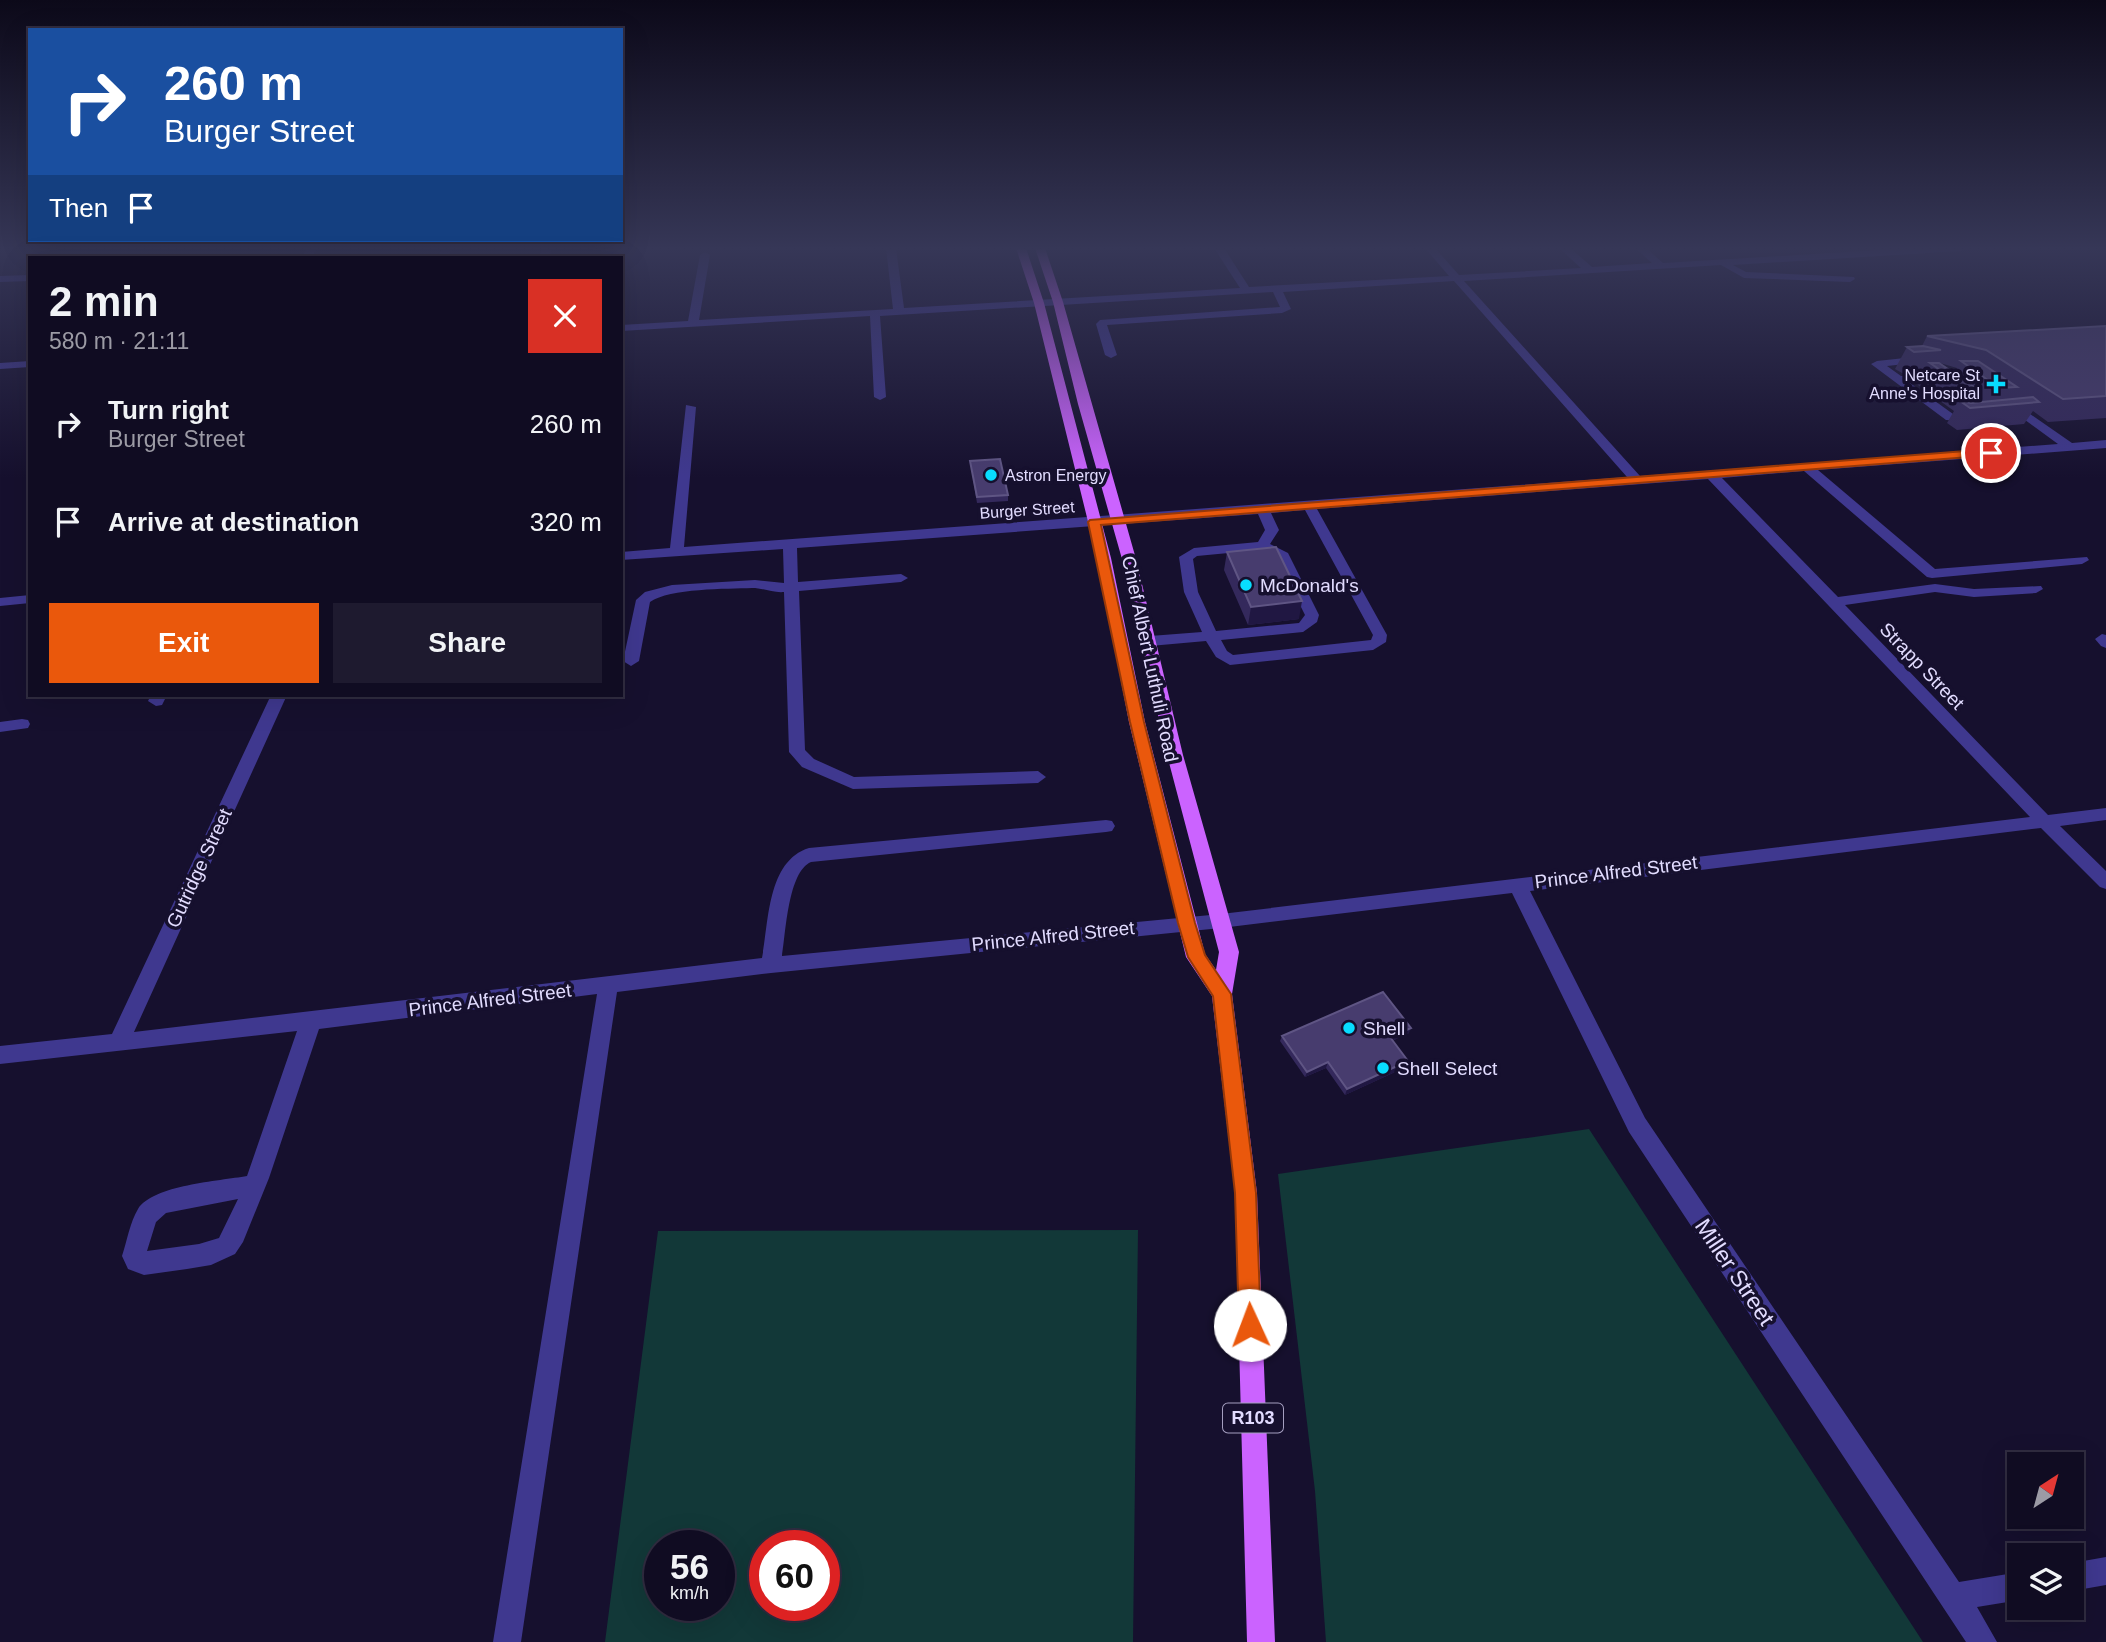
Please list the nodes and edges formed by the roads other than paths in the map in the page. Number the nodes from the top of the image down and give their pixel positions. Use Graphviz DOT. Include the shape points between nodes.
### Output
graph roads {
  1 [pos="682,325"];
  2 [pos="876,325"];
  3 [pos="1044,325"];
  4 [pos="1064,325"];
  5 [pos="1101,325"];
  6 [pos="1500,325"];
  7 [pos="623,328"];
  8 [pos="1111,355"];
  9 [pos="28,364"];
  10 [pos="0,366"];
  11 [pos="1930,379"];
  12 [pos="1899,380"];
  13 [pos="880,397"];
  14 [pos="2002,398"];
  15 [pos="690,407"];
  16 [pos="2025,413"];
  17 [pos="2004,415"];
  18 [pos="2106,444"];
  19 [pos="2070,446"];
  20 [pos="1807,467"];
  21 [pos="1712,475"];
  22 [pos="1637,481"];
  23 [pos="1309,506"];
  24 [pos="1263,510"];
  25 [pos="1118,521"];
  26 [pos="1094,522"];
  27 [pos="790,544"];
  28 [pos="1262,546"];
  29 [pos="677,552"];
  30 [pos="623,556"];
  31 [pos="2082,561"];
  32 [pos="1932,574"];
  33 [pos="901,578"];
  34 [pos="792,587"];
  35 [pos="1950,589"];
  36 [pos="2036,589"];
  37 [pos="28,599"];
  38 [pos="0,602"];
  39 [pos="1834,602"];
  40 [pos="1211,636"];
  41 [pos="1150,640"];
  42 [pos="631,661"];
  43 [pos="278,697"];
  44 [pos="22,724"];
  45 [pos="0,727"];
  46 [pos="1038,777"];
  47 [pos="2106,814"];
  48 [pos="2044,821"];
  49 [pos="1106,826"];
  50 [pos="2106,883"];
  51 [pos="1517,884"];
  52 [pos="1222,921"];
  53 [pos="1187,923"];
  54 [pos="771,965"];
  55 [pos="608,985"];
  56 [pos="1222,994"];
  57 [pos="311,1021"];
  58 [pos="119,1041"];
  59 [pos="0,1055"];
  60 [pos="253,1186"];
  61 [pos="2106,1571"];
  62 [pos="2084,1575"];
  63 [pos="2007,1588"];
  64 [pos="1952,1597"];
  65 [pos="507,1642"];
  66 [pos="1261,1642"];
  67 [pos="1983,1642"];
  1 -- 7 [label="street"];
  2 -- 13 [label="street"];
  3 -- 26 [label="main road, Chief Albert Luthuli Road / R103"];
  4 -- 25 [label="main road, Chief Albert Luthuli Road / R103"];
  5 -- 8 [label="street"];
  6 -- 22 [label="street"];
  9 -- 10 [label="street"];
  11 -- 12 [label="street"];
  11 -- 12 [label="street" via="1956,375 1911,362 1877,365"];
  11 -- 12 [label="street" via="1982,416 1950,417"];
  14 -- 16 [label="street"];
  15 -- 29 [label="street"];
  16 -- 17 [label="street"];
  16 -- 19 [label="street"];
  18 -- 19 [label="street, Burger Street"];
  19 -- 20 [label="street, Burger Street"];
  20 -- 21 [label="street, Burger Street"];
  20 -- 32 [label="street"];
  21 -- 22 [label="street, Burger Street"];
  21 -- 39 [label="street, Strapp Street"];
  22 -- 23 [label="street, Burger Street"];
  23 -- 24 [label="street, Burger Street"];
  23 -- 40 [label="street" via="1380,635 1378,642 1230,660"];
  24 -- 25 [label="street, Burger Street"];
  24 -- 28 [label="street" via="1272,530"];
  25 -- 26 [label="street, Burger Street"];
  25 -- 41 [label="main road, Chief Albert Luthuli Road / R103"];
  26 -- 27 [label="street, Burger Street"];
  26 -- 53 [label="main road, Chief Albert Luthuli Road / R103"];
  27 -- 29 [label="street, Burger Street"];
  27 -- 34 [label="street"];
  28 -- 40 [label="street" via="1194,552 1186,557 1191,592"];
  28 -- 40 [label="street" via="1283,556 1311,619 1303,627"];
  29 -- 30 [label="street, Burger Street"];
  31 -- 32 [label="street"];
  32 -- 35 [label="street"];
  33 -- 34 [label="street"];
  34 -- 42 [label="street" via="741,585 672,589 650,595 643,600"];
  34 -- 46 [label="street" via="797,752 808,763 853,783"];
  35 -- 36 [label="street" via="1974,593"];
  35 -- 39 [label="street"];
  37 -- 38 [label="street"];
  39 -- 48 [label="street, Strapp Street"];
  40 -- 41 [label="street"];
  41 -- 52 [label="main road, Chief Albert Luthuli Road / R103" via="1175,755"];
  43 -- 58 [label="street, Gutridge Street"];
  44 -- 45 [label="street"];
  47 -- 48 [label="street, Prince Alfred Street"];
  48 -- 50 [label="street, Strapp Street"];
  48 -- 51 [label="street, Prince Alfred Street"];
  49 -- 54 [label="street" via="808,855 786,878"];
  51 -- 52 [label="street, Prince Alfred Street"];
  51 -- 64 [label="street, Miller Street" via="1637,1125"];
  52 -- 53 [label="street, Prince Alfred Street"];
  52 -- 56 [label="main road, Chief Albert Luthuli Road / R103" via="1229,952"];
  53 -- 54 [label="street, Prince Alfred Street"];
  53 -- 56 [label="main road, Chief Albert Luthuli Road / R103" via="1196,957"];
  54 -- 55 [label="street, Prince Alfred Street"];
  55 -- 57 [label="street, Prince Alfred Street"];
  55 -- 65 [label="street"];
  56 -- 66 [label="main road, Chief Albert Luthuli Road / R103" via="1246,1193"];
  57 -- 58 [label="street, Prince Alfred Street"];
  57 -- 60 [label="street"];
  58 -- 59 [label="street, Prince Alfred Street"];
  60 -- 60 [label="street" via="225,1249 136,1261 147,1215 160,1203"];
  61 -- 62 [label="street"];
  63 -- 64 [label="street"];
  64 -- 67 [label="street, Miller Street"];
}
